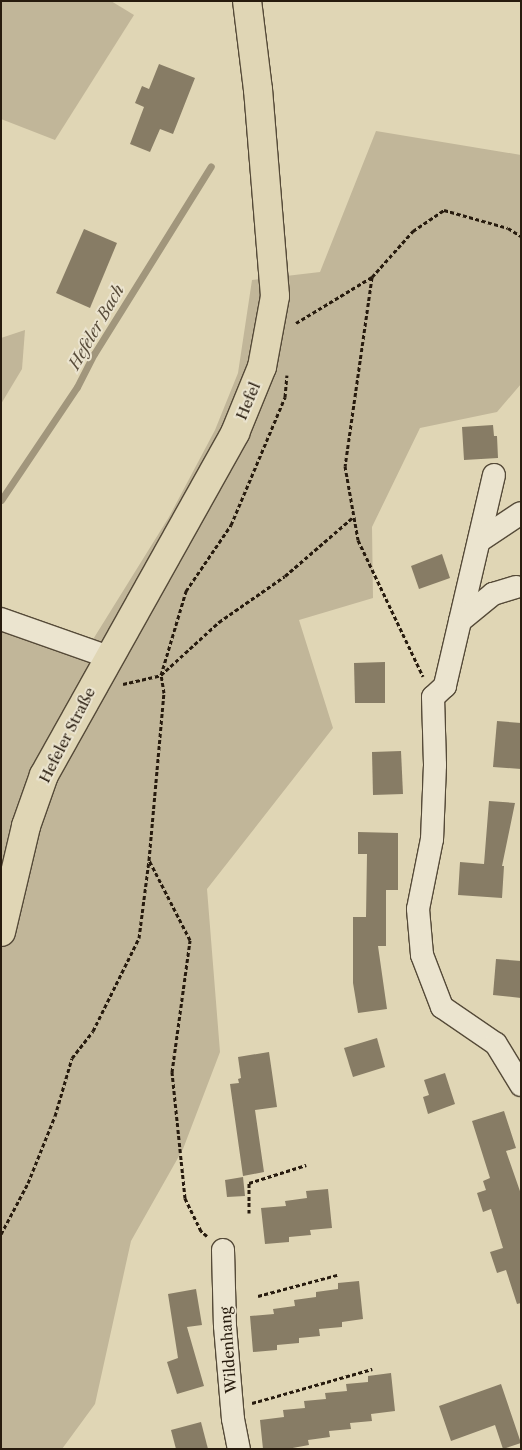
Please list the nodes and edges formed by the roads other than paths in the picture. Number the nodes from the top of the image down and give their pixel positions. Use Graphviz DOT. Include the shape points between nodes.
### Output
graph roads {
  1 [pos="247,1"];
  2 [pos="494,475"];
  3 [pos="521,513"];
  4 [pos="479,542"];
  5 [pos="516,587"];
  6 [pos="1,619"];
  7 [pos="460,621"];
  8 [pos="109,656"];
  9 [pos="1,932"];
  10 [pos="521,1085"];
  11 [pos="222,1250"];
  12 [pos="238,1449"];
  1 -- 8 [label="main road, Hefel" via="258,90 275,296 262,367 235,433"];
  2 -- 4 [label="street"];
  3 -- 4 [label="street"];
  4 -- 7 [label="street"];
  5 -- 7 [label="street" via="493,594"];
  6 -- 8 [label="street"];
  7 -- 10 [label="street" via="444,686 433,697 432,840 418,909 422,955 442,1007 496,1044"];
  8 -- 9 [label="main road, Hefeler Straße" via="44,776 26,826"];
  11 -- 12 [label="street, Wildenhang" via="226,1335"];
}
